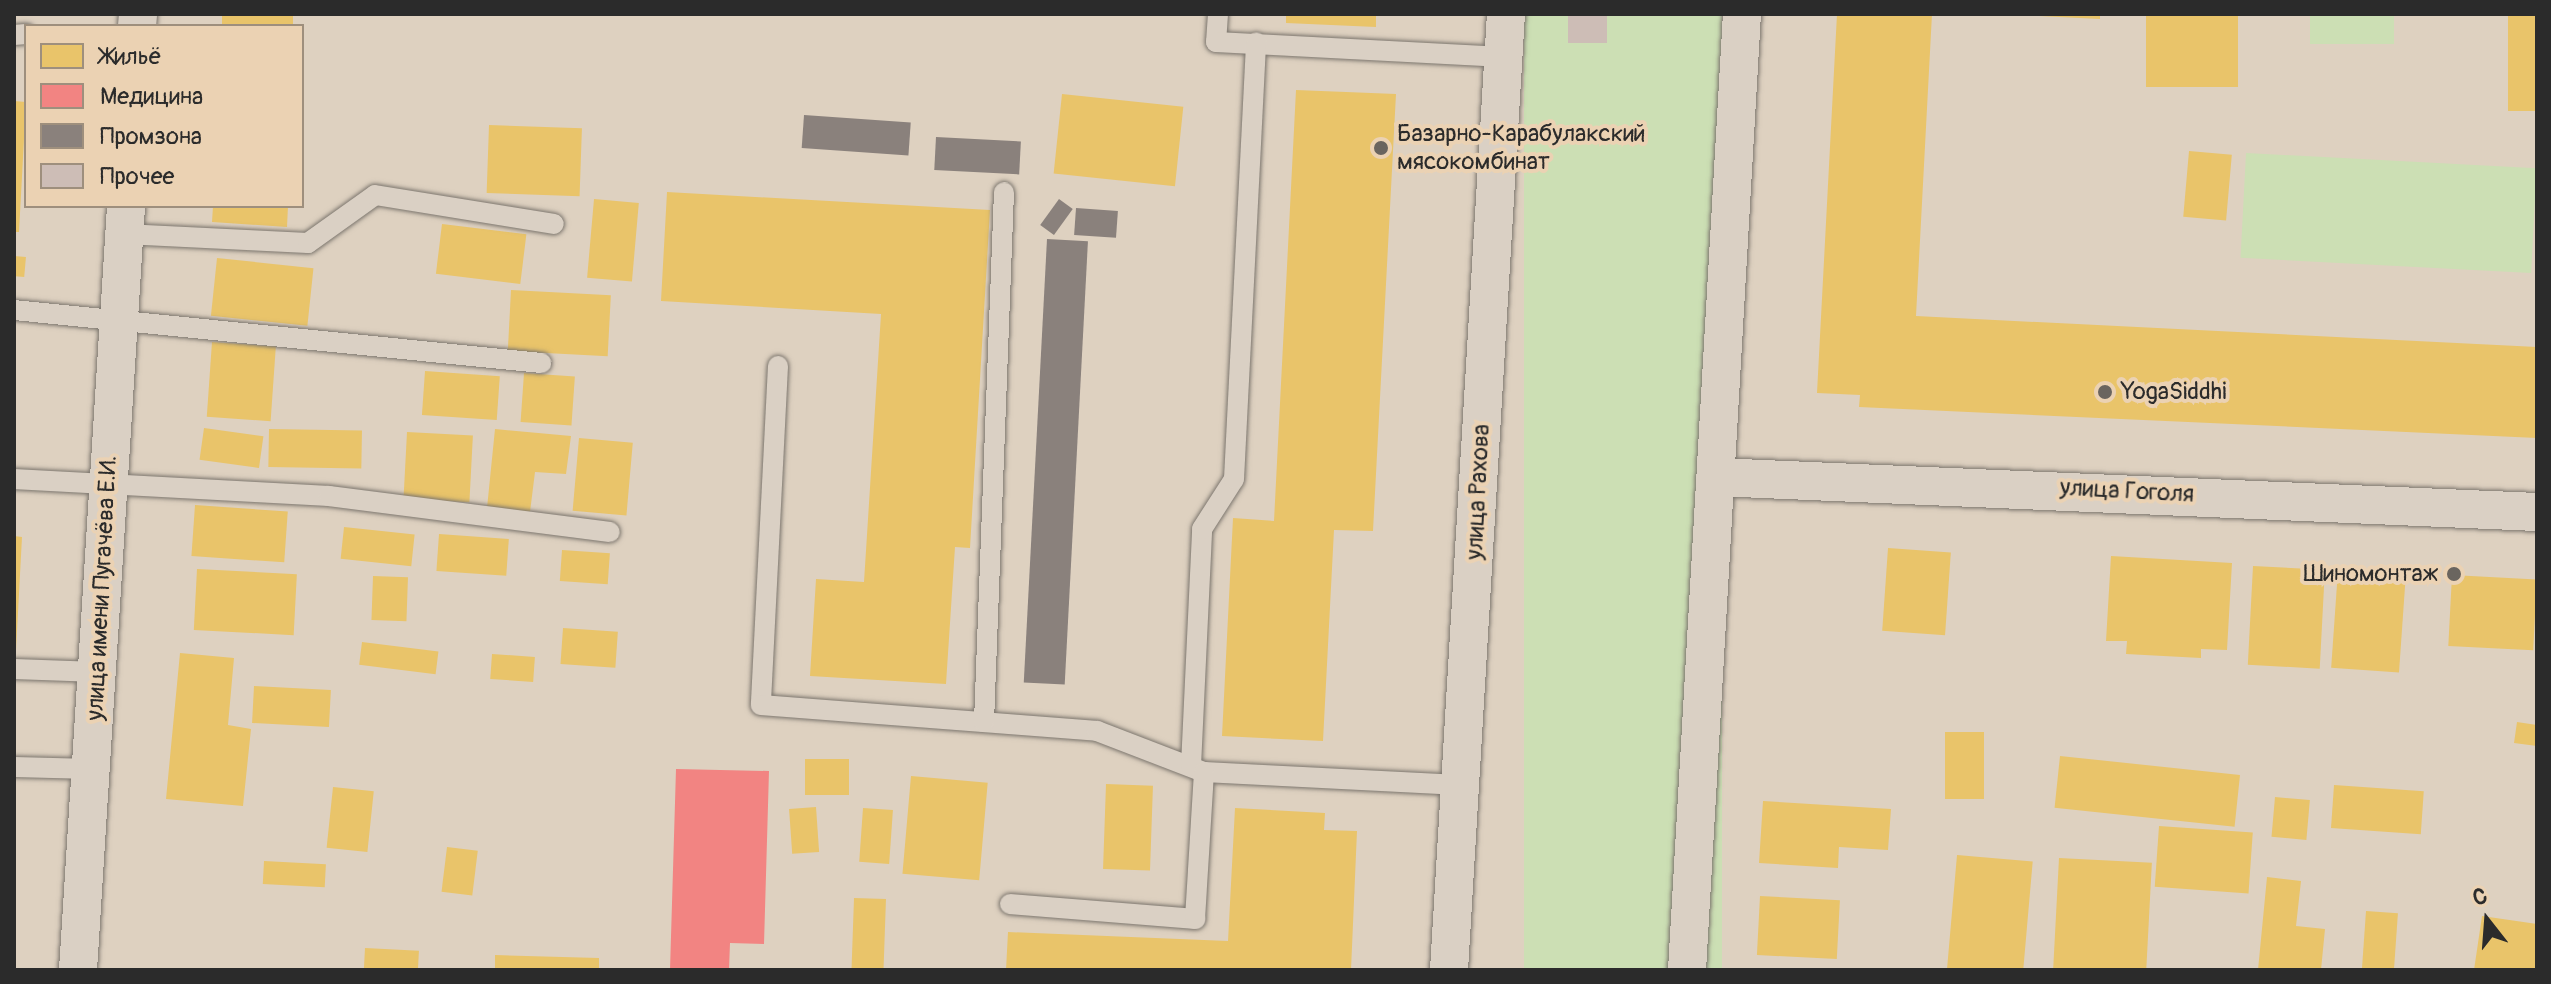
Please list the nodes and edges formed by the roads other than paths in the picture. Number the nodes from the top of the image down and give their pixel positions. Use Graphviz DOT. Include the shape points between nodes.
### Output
graph roads {
  1 [pos="1218,14"];
  2 [pos="1506,14"];
  3 [pos="1742,14"];
  4 [pos="1256,43"];
  5 [pos="1504,57"];
  6 [pos="1004,192"];
  7 [pos="125,220"];
  8 [pos="554,224"];
  9 [pos="14,310"];
  10 [pos="117,318"];
  11 [pos="541,363"];
  12 [pos="778,366"];
  13 [pos="1716,477"];
  14 [pos="14,479"];
  15 [pos="108,482"];
  16 [pos="2537,512"];
  17 [pos="610,532"];
  18 [pos="14,669"];
  19 [pos="98,672"];
  20 [pos="984,722"];
  21 [pos="14,767"];
  22 [pos="92,769"];
  23 [pos="1197,769"];
  24 [pos="1460,785"];
  25 [pos="1010,904"];
  26 [pos="78,970"];
  27 [pos="1449,970"];
  28 [pos="1687,970"];
  1 -- 4 [label="lane" via="1216,42"];
  2 -- 5 [label="street, улица Рахова"];
  3 -- 13 [label="street"];
  4 -- 5 [label="lane"];
  4 -- 23 [label="lane" via="1234,479 1202,529"];
  5 -- 24 [label="street, улица Рахова"];
  6 -- 20 [label="lane"];
  7 -- 8 [label="lane" via="308,243 375,195"];
  7 -- 10 [label="street, улица имени Пугачёва Е.И."];
  9 -- 10 [label="lane"];
  10 -- 11 [label="lane"];
  10 -- 15 [label="street, улица имени Пугачёва Е.И."];
  12 -- 20 [label="lane" via="761,705"];
  13 -- 16 [label="street, улица Гоголя"];
  13 -- 28 [label="street"];
  14 -- 15 [label="lane"];
  15 -- 17 [label="lane" via="329,496"];
  15 -- 19 [label="street, улица имени Пугачёва Е.И."];
  18 -- 19 [label="lane"];
  19 -- 22 [label="street, улица имени Пугачёва Е.И."];
  20 -- 23 [label="lane" via="1097,731"];
  21 -- 22 [label="lane"];
  22 -- 26 [label="street, улица имени Пугачёва Е.И."];
  23 -- 24 [label="lane"];
  23 -- 25 [label="lane" via="1195,919"];
  24 -- 27 [label="street, улица Рахова"];
}
